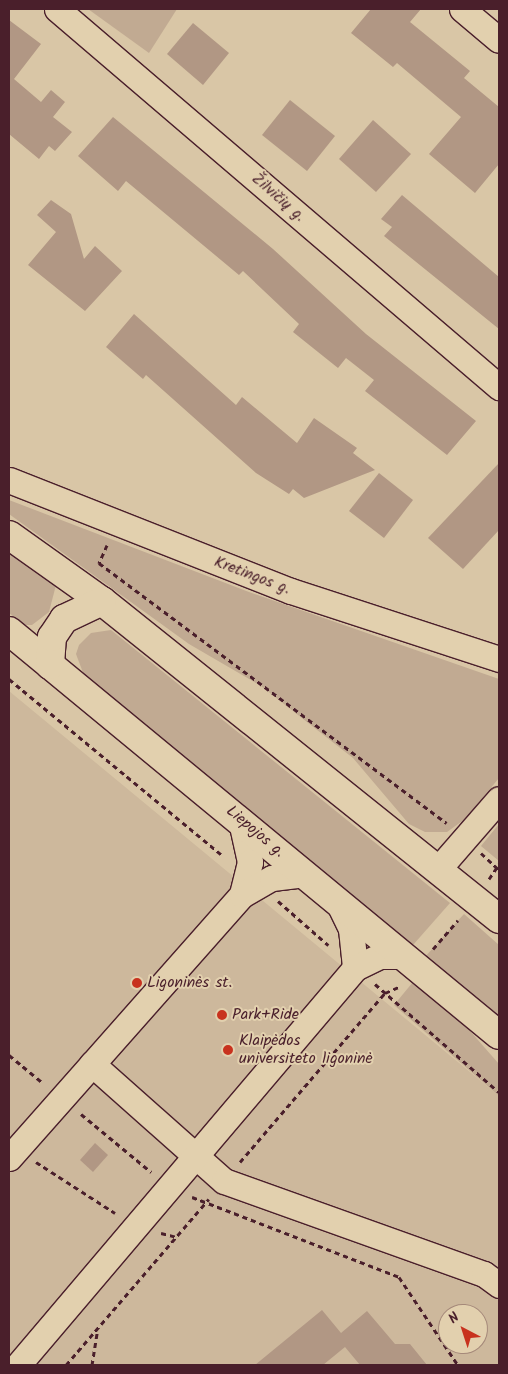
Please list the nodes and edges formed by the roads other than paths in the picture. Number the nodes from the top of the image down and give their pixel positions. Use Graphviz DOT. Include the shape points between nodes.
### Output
graph roads {
  1 [pos="57,9"];
  2 [pos="462,9"];
  3 [pos="499,40"];
  4 [pos="499,387"];
  5 [pos="9,480"];
  6 [pos="9,535"];
  7 [pos="102,601"];
  8 [pos="9,631"];
  9 [pos="499,659"];
  10 [pos="50,665"];
  11 [pos="499,799"];
  12 [pos="241,821"];
  13 [pos="439,868"];
  14 [pos="304,874"];
  15 [pos="242,895"];
  16 [pos="338,902"];
  17 [pos="499,919"];
  18 [pos="410,962"];
  19 [pos="355,968"];
  20 [pos="499,1035"];
  21 [pos="92,1064"];
  22 [pos="13,1153"];
  23 [pos="194,1157"];
  24 [pos="499,1285"];
  25 [pos="18,1365"];
  1 -- 4 [label="street, Žilvičių g."];
  2 -- 3 [label="street"];
  5 -- 9 [label="street, Kretingos g." via="291,591"];
  6 -- 7 [label="main road"];
  7 -- 10 [label="main road" via="64,619 52,637"];
  7 -- 13 [label="main road"];
  8 -- 10 [label="main road, Liepojos g."];
  10 -- 12 [label="main road, Liepojos g."];
  11 -- 13 [label="street"];
  12 -- 14 [label="main road, Liepojos g."];
  12 -- 15 [label="street" via="250,862"];
  13 -- 17 [label="main road"];
  14 -- 15 [label="street" via="272,878"];
  14 -- 16 [label="main road, Liepojos g."];
  15 -- 21 [label="street"];
  16 -- 18 [label="main road, Liepojos g."];
  16 -- 19 [label="street" via="351,930"];
  18 -- 19 [label="street" via="380,956"];
  18 -- 20 [label="main road, Liepojos g."];
  19 -- 23 [label="street"];
  21 -- 22 [label="street"];
  21 -- 23 [label="street"];
  23 -- 24 [label="street" via="224,1181 484,1274"];
  23 -- 25 [label="street"];
}
